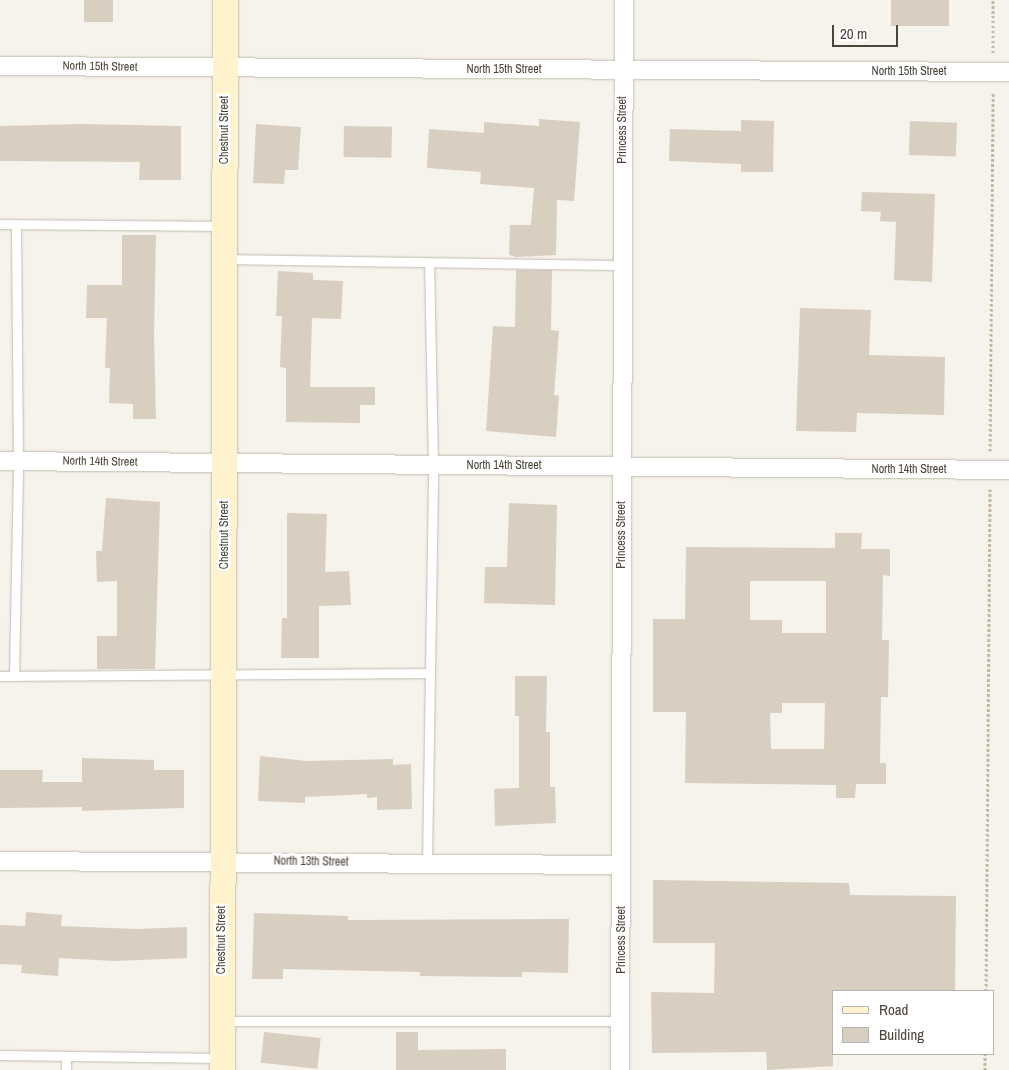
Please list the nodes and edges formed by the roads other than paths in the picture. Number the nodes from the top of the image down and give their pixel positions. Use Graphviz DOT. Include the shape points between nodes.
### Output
graph roads {
  1 [pos="225,0"];
  2 [pos="624,0"];
  3 [pos="0,66"];
  4 [pos="225,68"];
  5 [pos="623,71"];
  6 [pos="1001,72"];
  7 [pos="0,224"];
  8 [pos="16,224"];
  9 [pos="226,226"];
  10 [pos="225,260"];
  11 [pos="429,263"];
  12 [pos="624,265"];
  13 [pos="18,461"];
  14 [pos="0,462"];
  15 [pos="225,464"];
  16 [pos="433,466"];
  17 [pos="622,467"];
  18 [pos="1009,470"];
  19 [pos="430,674"];
  20 [pos="0,676"];
  21 [pos="14,676"];
  22 [pos="225,676"];
  23 [pos="0,861"];
  24 [pos="222,861"];
  25 [pos="428,863"];
  26 [pos="621,865"];
  27 [pos="622,1021"];
  28 [pos="222,1022"];
  29 [pos="0,1055"];
  30 [pos="66,1056"];
  31 [pos="222,1064"];
  32 [pos="66,1070"];
  33 [pos="620,1070"];
  1 -- 4 [label="street, Chestnut Street"];
  2 -- 5 [label="street, Princess Street"];
  3 -- 4 [label="street, North 15th Street"];
  4 -- 5 [label="street, North 15th Street"];
  4 -- 9 [label="street, Chestnut Street"];
  5 -- 6 [label="street, North 15th Street"];
  5 -- 12 [label="street, Princess Street"];
  7 -- 8 [label="lane"];
  8 -- 9 [label="lane"];
  8 -- 13 [label="lane"];
  9 -- 10 [label="street, Chestnut Street"];
  10 -- 11 [label="lane"];
  10 -- 15 [label="street, Chestnut Street"];
  11 -- 12 [label="lane"];
  11 -- 16 [label="lane"];
  12 -- 17 [label="street, Princess Street"];
  13 -- 14 [label="street, North 14th Street"];
  13 -- 15 [label="street, North 14th Street"];
  13 -- 21 [label="lane"];
  15 -- 16 [label="street, North 14th Street"];
  15 -- 22 [label="street, Chestnut Street"];
  16 -- 17 [label="street, North 14th Street"];
  16 -- 19 [label="lane"];
  17 -- 18 [label="street, North 14th Street"];
  17 -- 26 [label="street, Princess Street"];
  19 -- 22 [label="lane"];
  19 -- 25 [label="lane"];
  20 -- 21 [label="lane"];
  21 -- 22 [label="lane"];
  22 -- 24 [label="street, Chestnut Street"];
  23 -- 24 [label="street, North 13th Street"];
  24 -- 25 [label="street, North 13th Street"];
  24 -- 28 [label="street, Chestnut Street"];
  25 -- 26 [label="street, North 13th Street"];
  26 -- 27 [label="street, Princess Street"];
  27 -- 28 [label="lane"];
  27 -- 33 [label="street, Princess Street"];
  28 -- 31 [label="street, Chestnut Street"];
  29 -- 30 [label="lane"];
  30 -- 31 [label="lane"];
  30 -- 32 [label="lane"];
}
